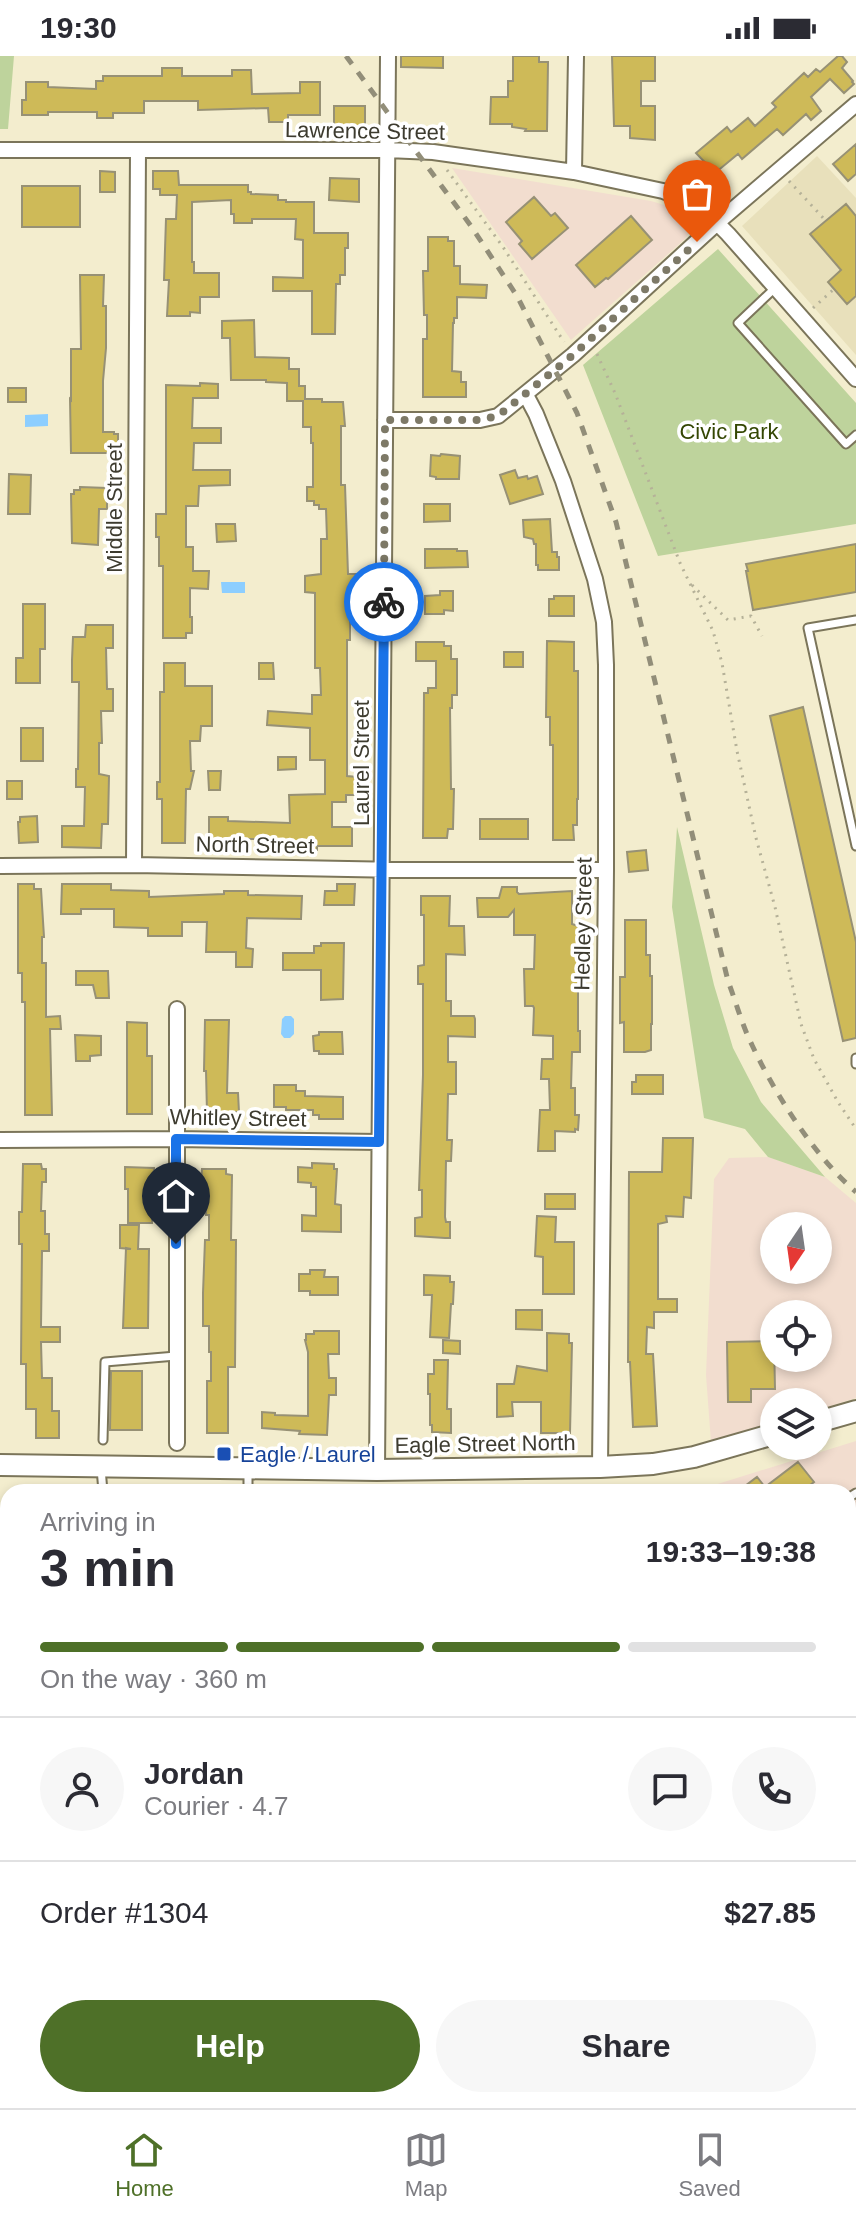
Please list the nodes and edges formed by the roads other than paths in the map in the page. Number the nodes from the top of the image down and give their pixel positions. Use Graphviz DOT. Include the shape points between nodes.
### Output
graph roads {
  1 [pos="388,56"];
  2 [pos="576,56"];
  3 [pos="856,104"];
  4 [pos="0,150"];
  5 [pos="387,150"];
  6 [pos="138,151"];
  7 [pos="574,172"];
  8 [pos="717,223"];
  9 [pos="776,288"];
  10 [pos="856,379"];
  11 [pos="526,395"];
  12 [pos="385,420"];
  13 [pos="856,435"];
  14 [pos="856,620"];
  15 [pos="856,846"];
  16 [pos="134,865"];
  17 [pos="0,866"];
  18 [pos="383,868"];
  19 [pos="606,870"];
  20 [pos="177,1009"];
  21 [pos="176,1139"];
  22 [pos="0,1140"];
  23 [pos="379,1142"];
  24 [pos="176,1356"];
  25 [pos="856,1411"];
  26 [pos="832,1418"];
  27 [pos="760,1438"];
  28 [pos="103,1440"];
  29 [pos="177,1443"];
  30 [pos="0,1465"];
  31 [pos="100,1466"];
  32 [pos="600,1467"];
  33 [pos="248,1468"];
  34 [pos="377,1470"];
  35 [pos="102,1484"];
  36 [pos="248,1484"];
  1 -- 5 [label="street, Laurel Street"];
  2 -- 7 [label="street"];
  3 -- 8 [label="street"];
  4 -- 6 [label="street, Lawrence Street"];
  5 -- 6 [label="street, Lawrence Street"];
  5 -- 7 [label="street, Lawrence Street"];
  5 -- 12 [label="street, Laurel Street"];
  6 -- 16 [label="street, Middle Street"];
  7 -- 8 [label="street, Lawrence Street" via="663,191 688,201"];
  8 -- 9 [label="street, Lawrence Street"];
  8 -- 11 [label="street"];
  9 -- 10 [label="street, Lawrence Street"];
  9 -- 13 [label="lane" via="738,323 846,444"];
  11 -- 12 [label="street" via="498,416 480,420"];
  11 -- 19 [label="street, Hedley Street" via="563,481 604,622"];
  12 -- 18 [label="street, Laurel Street"];
  14 -- 15 [label="lane" via="808,628"];
  16 -- 17 [label="street, North Street"];
  16 -- 18 [label="street, North Street"];
  18 -- 19 [label="street, North Street"];
  18 -- 23 [label="street, Laurel Street"];
  19 -- 32 [label="street, Hedley Street"];
  20 -- 21 [label="street"];
  21 -- 22 [label="street, Whitley Street"];
  21 -- 23 [label="street, Whitley Street"];
  21 -- 24 [label="street"];
  23 -- 34 [label="street, Laurel Street"];
  24 -- 28 [label="lane" via="105,1362"];
  24 -- 29 [label="street"];
  25 -- 26 [label="main road"];
  27 -- 32 [label="main road, Eagle Street North" via="694,1457"];
  30 -- 31 [label="main road, Eagle Street North"];
  31 -- 33 [label="main road, Eagle Street North"];
  31 -- 35 [label="lane"];
  32 -- 34 [label="main road, Eagle Street North"];
  33 -- 34 [label="main road, Eagle Street North"];
  33 -- 36 [label="lane"];
}
